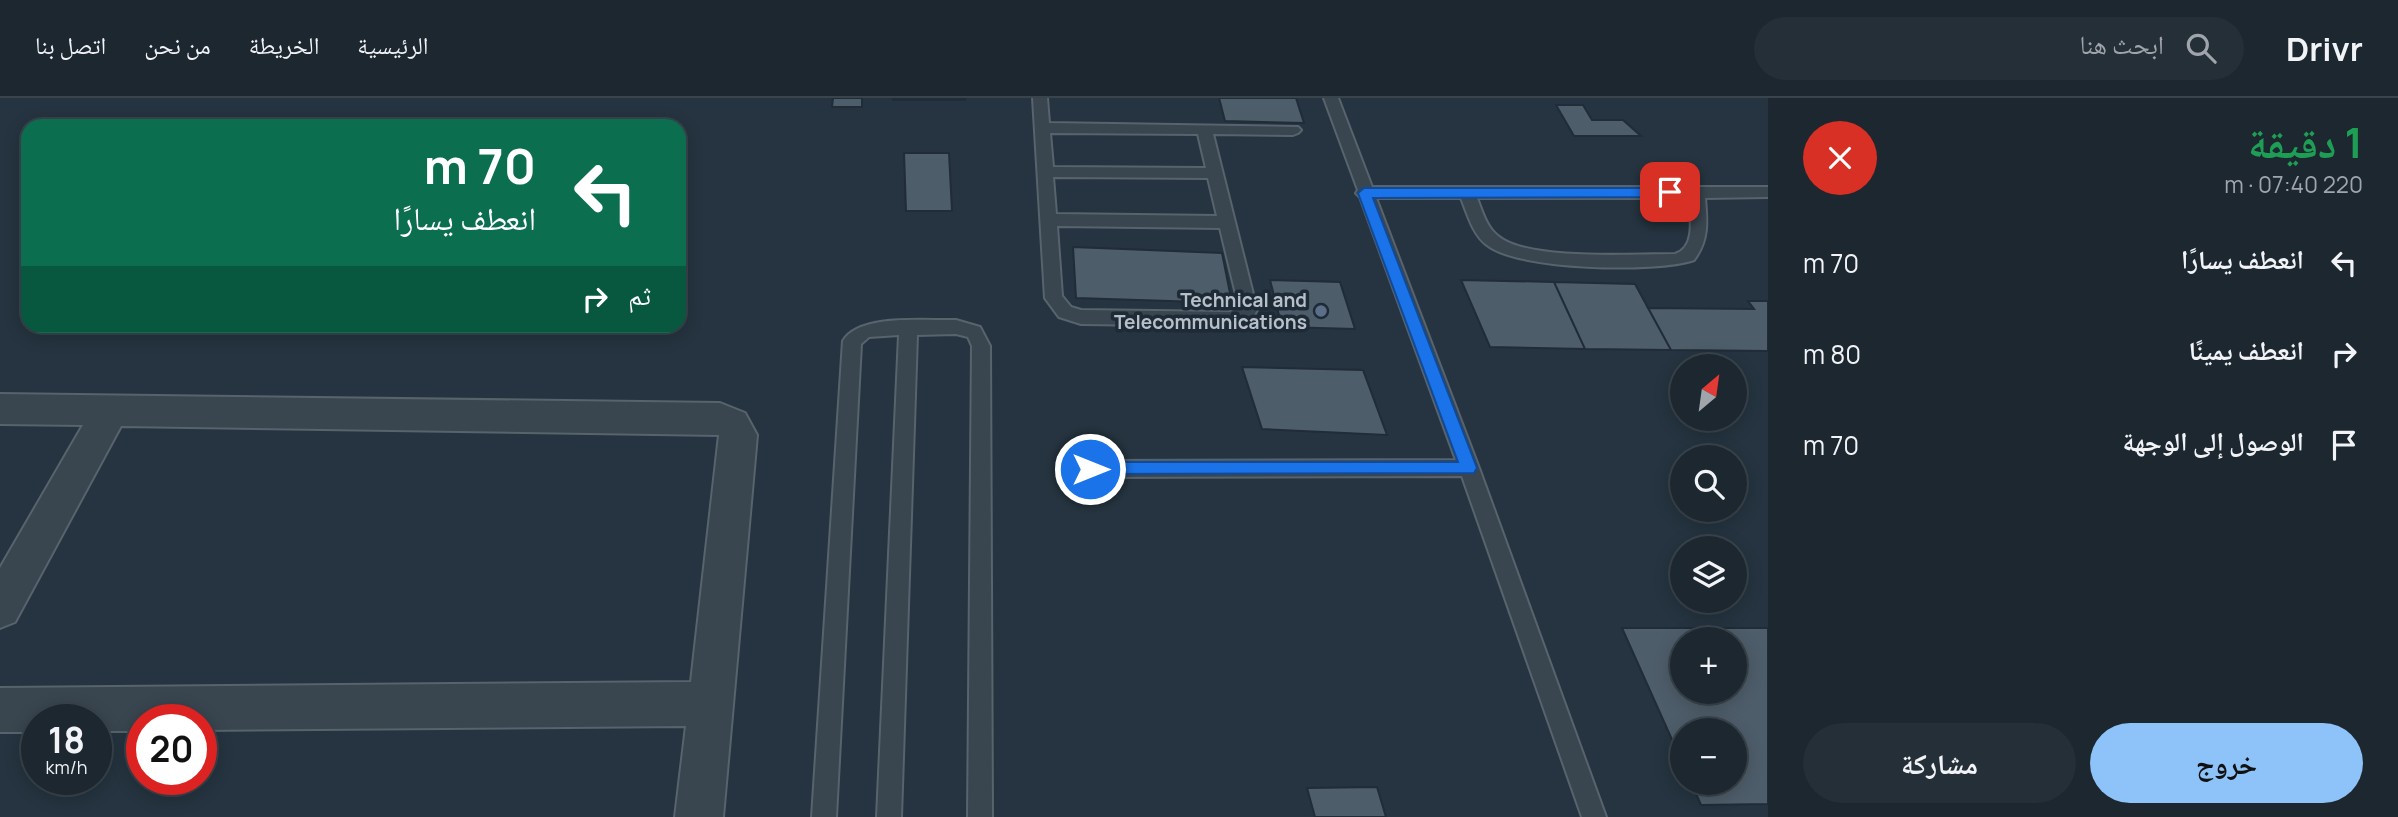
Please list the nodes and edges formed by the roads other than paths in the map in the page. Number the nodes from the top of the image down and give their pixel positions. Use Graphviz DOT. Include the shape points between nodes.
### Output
graph roads {
  1 [pos="1040,98"];
  2 [pos="1331,98"];
  3 [pos="1042,128"];
  4 [pos="1204,129"];
  5 [pos="1293,130"];
  6 [pos="1045,173"];
  7 [pos="1215,173"];
  8 [pos="1696,192"];
  9 [pos="1768,192"];
  10 [pos="1364,193"];
  11 [pos="1467,194"];
  12 [pos="1048,220"];
  13 [pos="1228,222"];
  14 [pos="908,328"];
  15 [pos="0,409"];
  16 [pos="111,410"];
  17 [pos="1469,468"];
  18 [pos="1090,469"];
  19 [pos="0,608"];
  20 [pos="709,704"];
  21 [pos="0,710"];
  22 [pos="699,817"];
  23 [pos="824,817"];
  24 [pos="889,817"];
  25 [pos="980,817"];
  26 [pos="1594,817"];
  1 -- 3 [label="lane"];
  2 -- 10 [label="lane"];
  3 -- 4 [label="lane"];
  3 -- 6 [label="lane"];
  4 -- 5 [label="lane"];
  4 -- 7 [label="lane"];
  6 -- 7 [label="lane"];
  6 -- 12 [label="lane"];
  7 -- 13 [label="lane"];
  8 -- 9 [label="lane"];
  8 -- 11 [label="lane"];
  8 -- 11 [label="lane" via="1697,242 1688,256 1676,260 1549,257 1503,250 1485,234"];
  10 -- 11 [label="lane"];
  10 -- 17 [label="lane"];
  12 -- 13 [label="lane"];
  12 -- 13 [label="lane" via="1054,298 1065,312 1081,317 1233,319 1245,314 1249,305"];
  14 -- 23 [label="lane" via="864,331 850,348"];
  14 -- 24 [label="lane"];
  14 -- 25 [label="lane" via="965,328 974,332 981,346"];
  15 -- 16 [label="street"];
  16 -- 19 [label="street"];
  16 -- 20 [label="street" via="720,418 733,424 738,435"];
  17 -- 18 [label="lane"];
  17 -- 26 [label="lane"];
  20 -- 21 [label="street"];
  20 -- 22 [label="street"];
}
